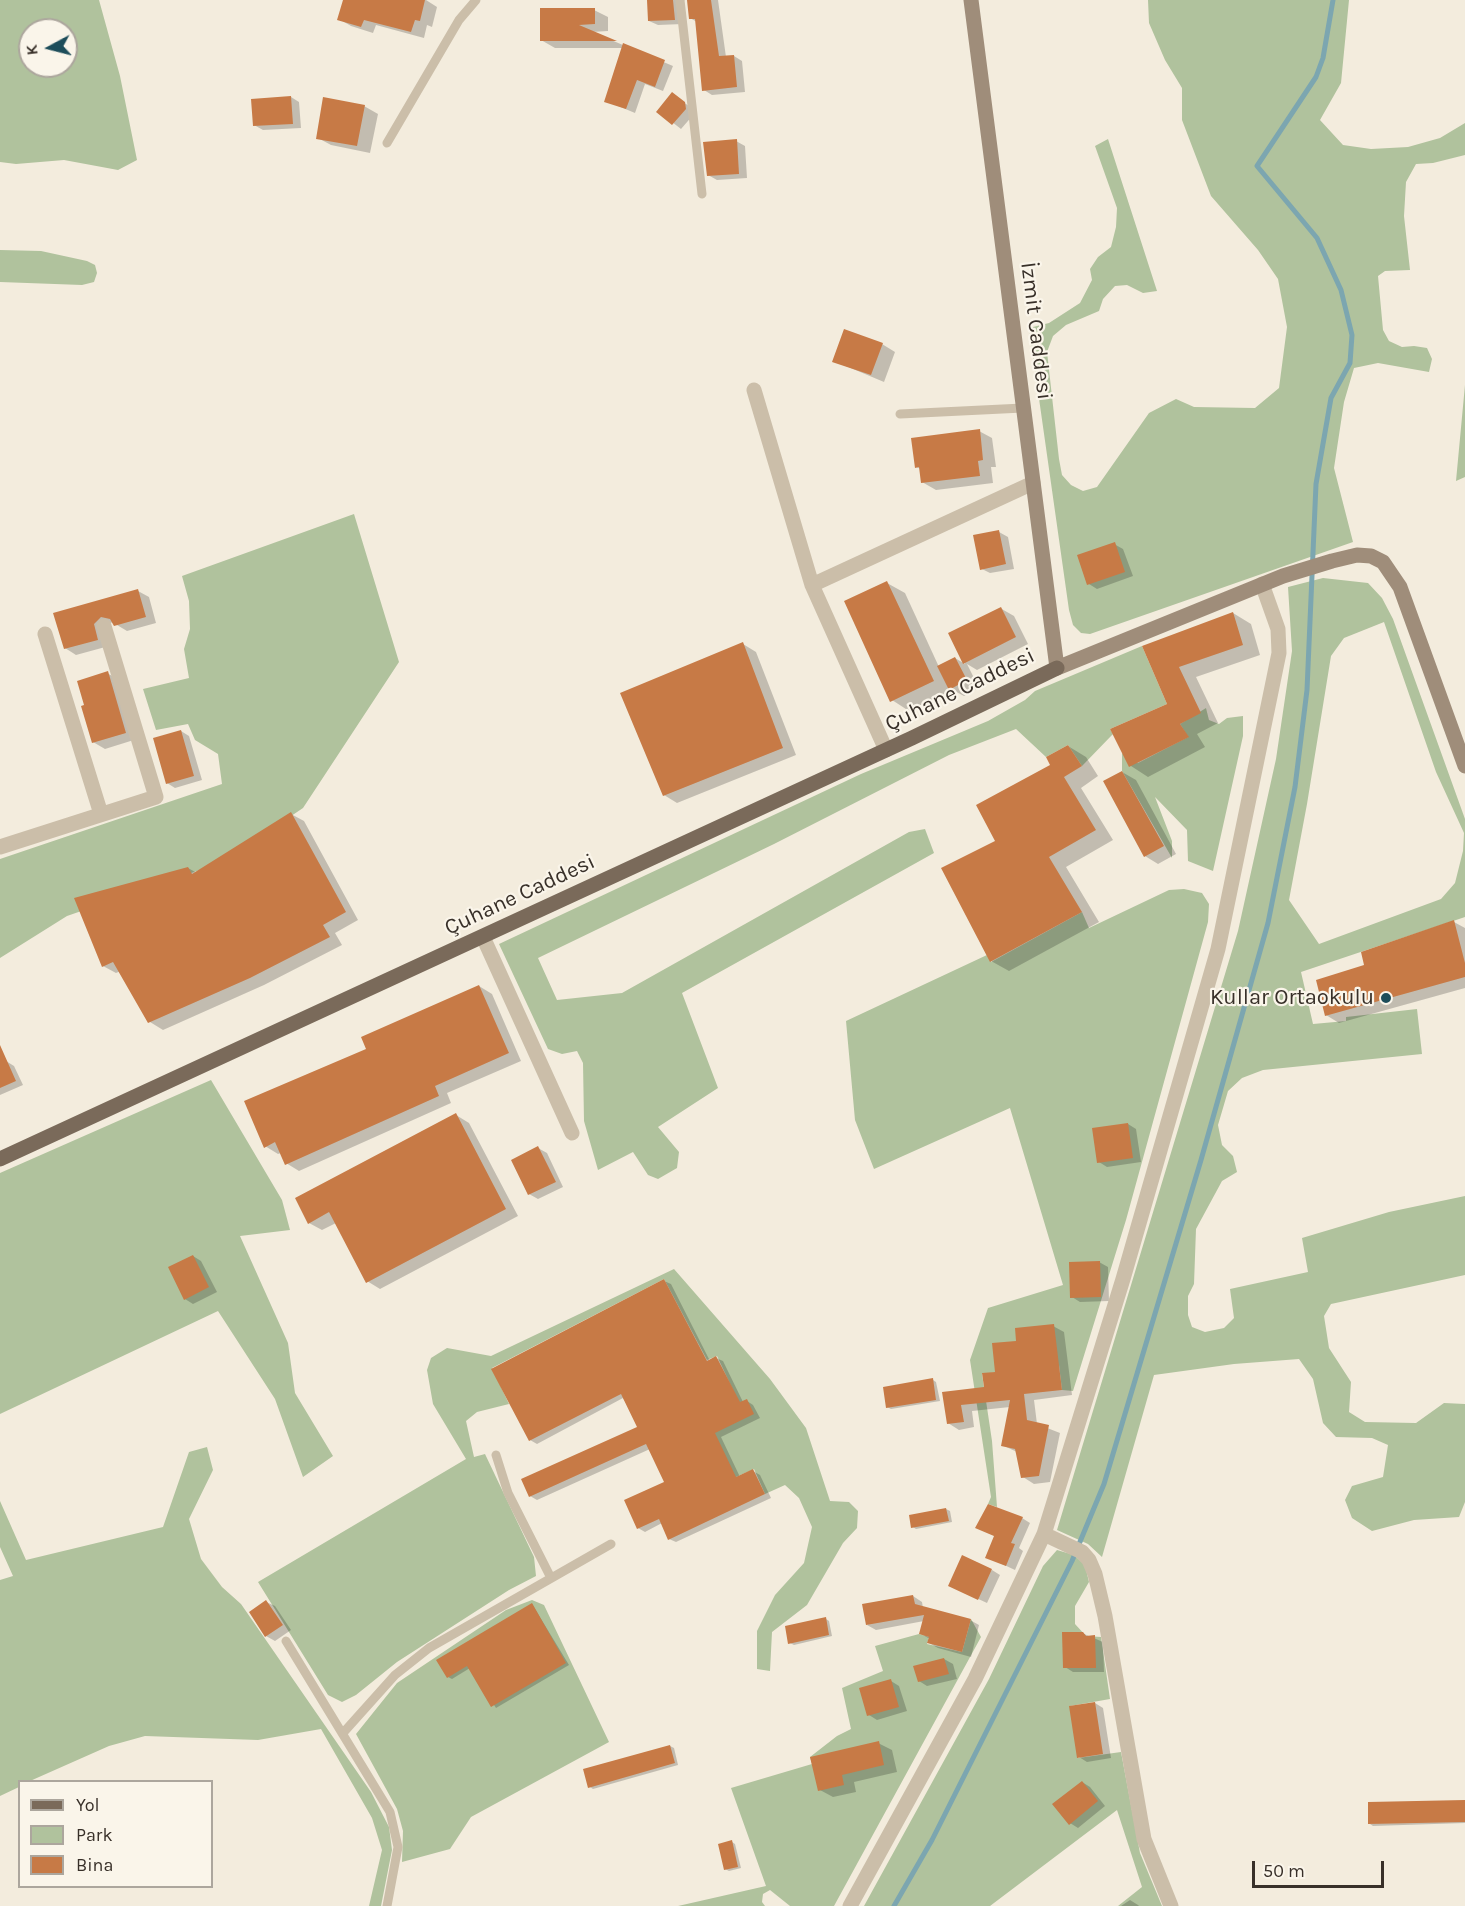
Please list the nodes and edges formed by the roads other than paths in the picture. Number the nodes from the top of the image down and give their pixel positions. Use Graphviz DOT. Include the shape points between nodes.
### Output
graph roads {
  1 [pos="476,0"];
  2 [pos="680,0"];
  3 [pos="971,0"];
  4 [pos="387,143"];
  5 [pos="702,194"];
  6 [pos="754,390"];
  7 [pos="1023,408"];
  8 [pos="900,414"];
  9 [pos="1033,483"];
  10 [pos="1262,584"];
  11 [pos="812,585"];
  12 [pos="104,626"];
  13 [pos="45,634"];
  14 [pos="1057,668"];
  15 [pos="886,750"];
  16 [pos="1465,766"];
  17 [pos="100,814"];
  18 [pos="0,848"];
  19 [pos="483,937"];
  20 [pos="572,1134"];
  21 [pos="0,1159"];
  22 [pos="496,1455"];
  23 [pos="1044,1534"];
  24 [pos="611,1544"];
  25 [pos="550,1576"];
  26 [pos="286,1641"];
  27 [pos="343,1733"];
  28 [pos="387,1906"];
  29 [pos="850,1906"];
  30 [pos="1171,1906"];
  1 -- 4 [label="lane" via="459,20"];
  2 -- 5 [label="lane"];
  3 -- 7 [label="main road, İzmit Caddesi"];
  6 -- 11 [label="street"];
  7 -- 8 [label="lane"];
  7 -- 9 [label="main road, İzmit Caddesi"];
  9 -- 11 [label="street"];
  9 -- 14 [label="main road, İzmit Caddesi"];
  10 -- 14 [label="main road"];
  10 -- 16 [label="main road" via="1357,555 1383,562 1400,587"];
  10 -- 23 [label="street" via="1278,629 1280,653 1218,949"];
  11 -- 15 [label="street"];
  12 -- 17 [label="street" via="156,797"];
  13 -- 17 [label="street"];
  14 -- 15 [label="main road, Çuhane Caddesi"];
  15 -- 19 [label="main road, Çuhane Caddesi"];
  17 -- 18 [label="street"];
  19 -- 20 [label="street"];
  19 -- 21 [label="main road, Çuhane Caddesi"];
  22 -- 25 [label="lane" via="508,1493"];
  23 -- 29 [label="street" via="975,1678"];
  23 -- 30 [label="street" via="1082,1552 1089,1560 1100,1591 1144,1839"];
  24 -- 25 [label="lane"];
  25 -- 27 [label="lane" via="429,1648 395,1675"];
  26 -- 27 [label="lane"];
  27 -- 28 [label="lane" via="382,1796 398,1837 398,1857"];
}
